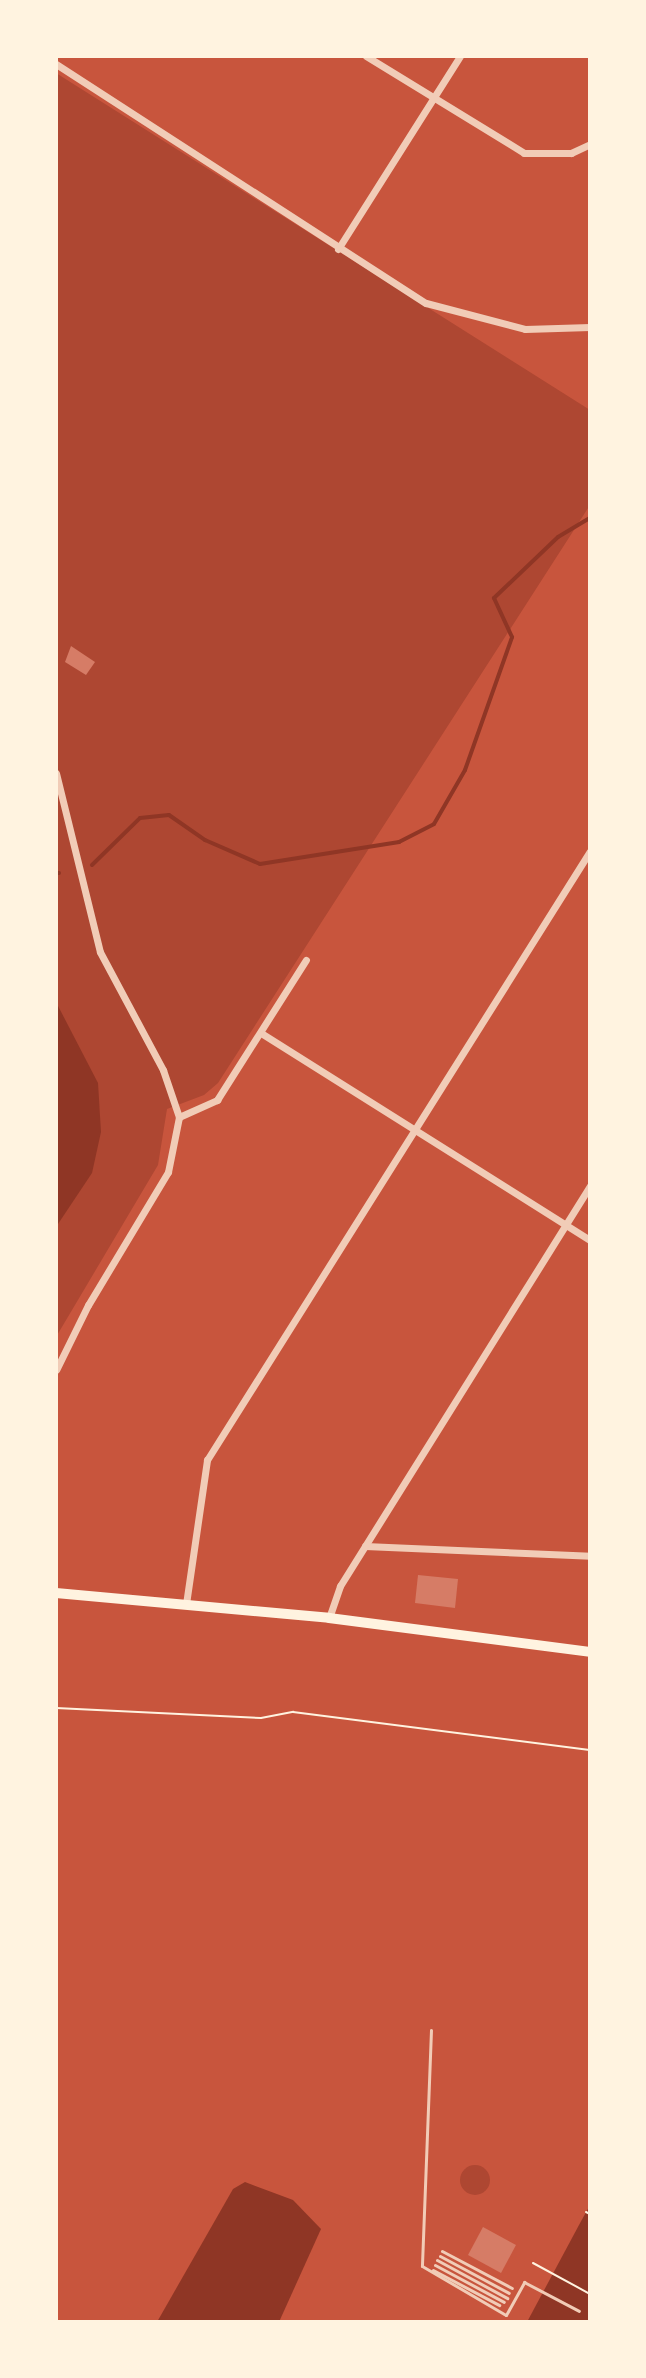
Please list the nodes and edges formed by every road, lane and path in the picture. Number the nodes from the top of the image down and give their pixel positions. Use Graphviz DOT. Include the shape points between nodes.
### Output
graph roads {
  1 [pos="366,56"];
  2 [pos="460,56"];
  3 [pos="56,64"];
  4 [pos="433,98"];
  5 [pos="590,144"];
  6 [pos="338,249"];
  7 [pos="590,327"];
  8 [pos="56,773"];
  9 [pos="590,851"];
  10 [pos="306,960"];
  11 [pos="261,1033"];
  12 [pos="179,1117"];
  13 [pos="415,1130"];
  14 [pos="590,1186"];
  15 [pos="566,1225"];
  16 [pos="590,1240"];
  17 [pos="56,1370"];
  18 [pos="365,1546"];
  19 [pos="590,1556"];
  20 [pos="56,1593"];
  21 [pos="186,1604"];
  22 [pos="329,1618"];
  23 [pos="590,1652"];
  24 [pos="56,1708"];
  25 [pos="590,1750"];
  26 [pos="431,2030"];
  27 [pos="437,2260"];
  28 [pos="533,2263"];
  29 [pos="511,2290"];
  30 [pos="590,2294"];
  31 [pos="505,2300"];
  32 [pos="499,2305"];
  33 [pos="579,2311"];
  1 -- 4 [label="street"];
  2 -- 4 [label="street"];
  3 -- 6 [label="street"];
  4 -- 5 [label="street" via="524,153 571,153"];
  4 -- 6 [label="street"];
  6 -- 7 [label="street" via="426,303 454,314 525,329"];
  8 -- 12 [label="street" via="100,952 163,1070"];
  9 -- 13 [label="street"];
  10 -- 11 [label="street"];
  11 -- 12 [label="street" via="212,1105"];
  11 -- 13 [label="street"];
  12 -- 17 [label="street" via="168,1172 88,1305"];
  13 -- 15 [label="street"];
  13 -- 21 [label="street" via="207,1460"];
  14 -- 15 [label="street"];
  15 -- 16 [label="street"];
  15 -- 18 [label="street"];
  18 -- 19 [label="street"];
  18 -- 22 [label="street" via="336,1592"];
  20 -- 21 [label="main road"];
  21 -- 22 [label="main road"];
  22 -- 23 [label="main road"];
  24 -- 25 [label="path" via="261,1718 293,1712"];
  26 -- 33 [label="lane" via="421,2256 425,2271 496,2310 510,2311 524,2282"];
  27 -- 29 [label="lane"];
  27 -- 31 [label="lane"];
  27 -- 32 [label="lane"];
  28 -- 30 [label="path"];
}
